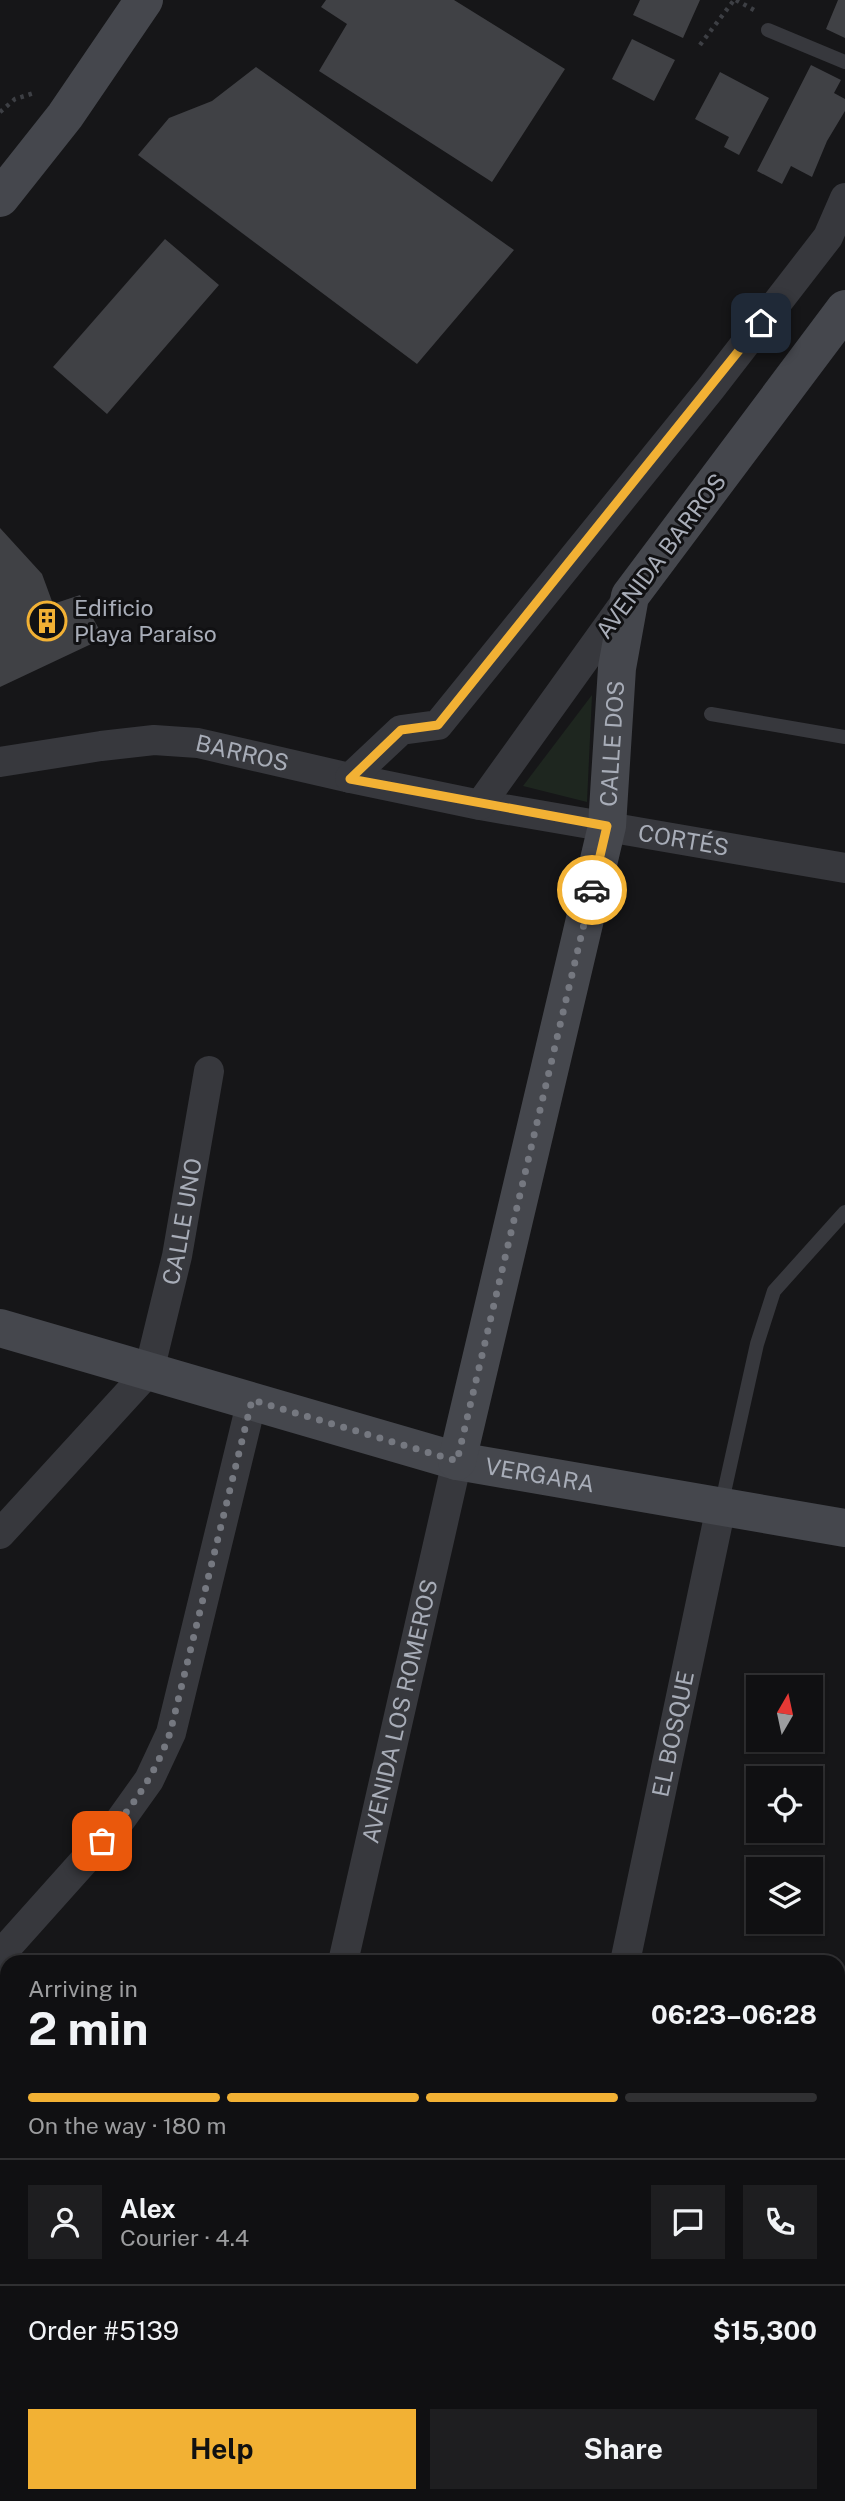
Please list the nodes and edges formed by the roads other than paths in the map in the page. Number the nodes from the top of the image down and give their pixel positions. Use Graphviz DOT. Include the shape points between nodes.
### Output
graph roads {
  1 [pos="144,0"];
  2 [pos="768,30"];
  3 [pos="845,62"];
  4 [pos="0,198"];
  5 [pos="845,198"];
  6 [pos="845,309"];
  7 [pos="630,597"];
  8 [pos="710,714"];
  9 [pos="845,737"];
  10 [pos="0,762"];
  11 [pos="350,779"];
  12 [pos="480,804"];
  13 [pos="607,826"];
  14 [pos="845,868"];
  15 [pos="209,1071"];
  16 [pos="845,1212"];
  17 [pos="0,1328"];
  18 [pos="149,1371"];
  19 [pos="252,1400"];
  20 [pos="457,1461"];
  21 [pos="721,1507"];
  22 [pos="845,1528"];
  23 [pos="0,1534"];
  24 [pos="0,1955"];
  25 [pos="345,1955"];
  26 [pos="626,1955"];
  1 -- 4 [label="street" via="65,116"];
  2 -- 3 [label="lane"];
  5 -- 11 [label="street" via="828,236 786,291 438,725 401,730"];
  6 -- 7 [label="street, AVENIDA BARROS"];
  7 -- 12 [label="street, AVENIDA BARROS"];
  7 -- 13 [label="street, CALLE DOS" via="617,668"];
  8 -- 9 [label="lane"];
  10 -- 11 [label="street, BARROS" via="165,741 198,743"];
  11 -- 12 [label="street, BARROS"];
  12 -- 13 [label="street, CORTÉS"];
  13 -- 14 [label="street, CORTÉS"];
  13 -- 20 [label="street, CALLE DOS"];
  15 -- 18 [label="street, CALLE UNO" via="177,1256"];
  16 -- 21 [label="lane" via="774,1291 757,1344"];
  17 -- 18 [label="street, VERGARA"];
  18 -- 19 [label="street, VERGARA"];
  18 -- 23 [label="street"];
  19 -- 20 [label="street, VERGARA"];
  19 -- 24 [label="street" via="178,1708 161,1758 119,1822"];
  20 -- 21 [label="street, VERGARA"];
  20 -- 25 [label="street, AVENIDA LOS ROMEROS"];
  21 -- 22 [label="street, VERGARA"];
  21 -- 26 [label="street, EL BOSQUE"];
}
